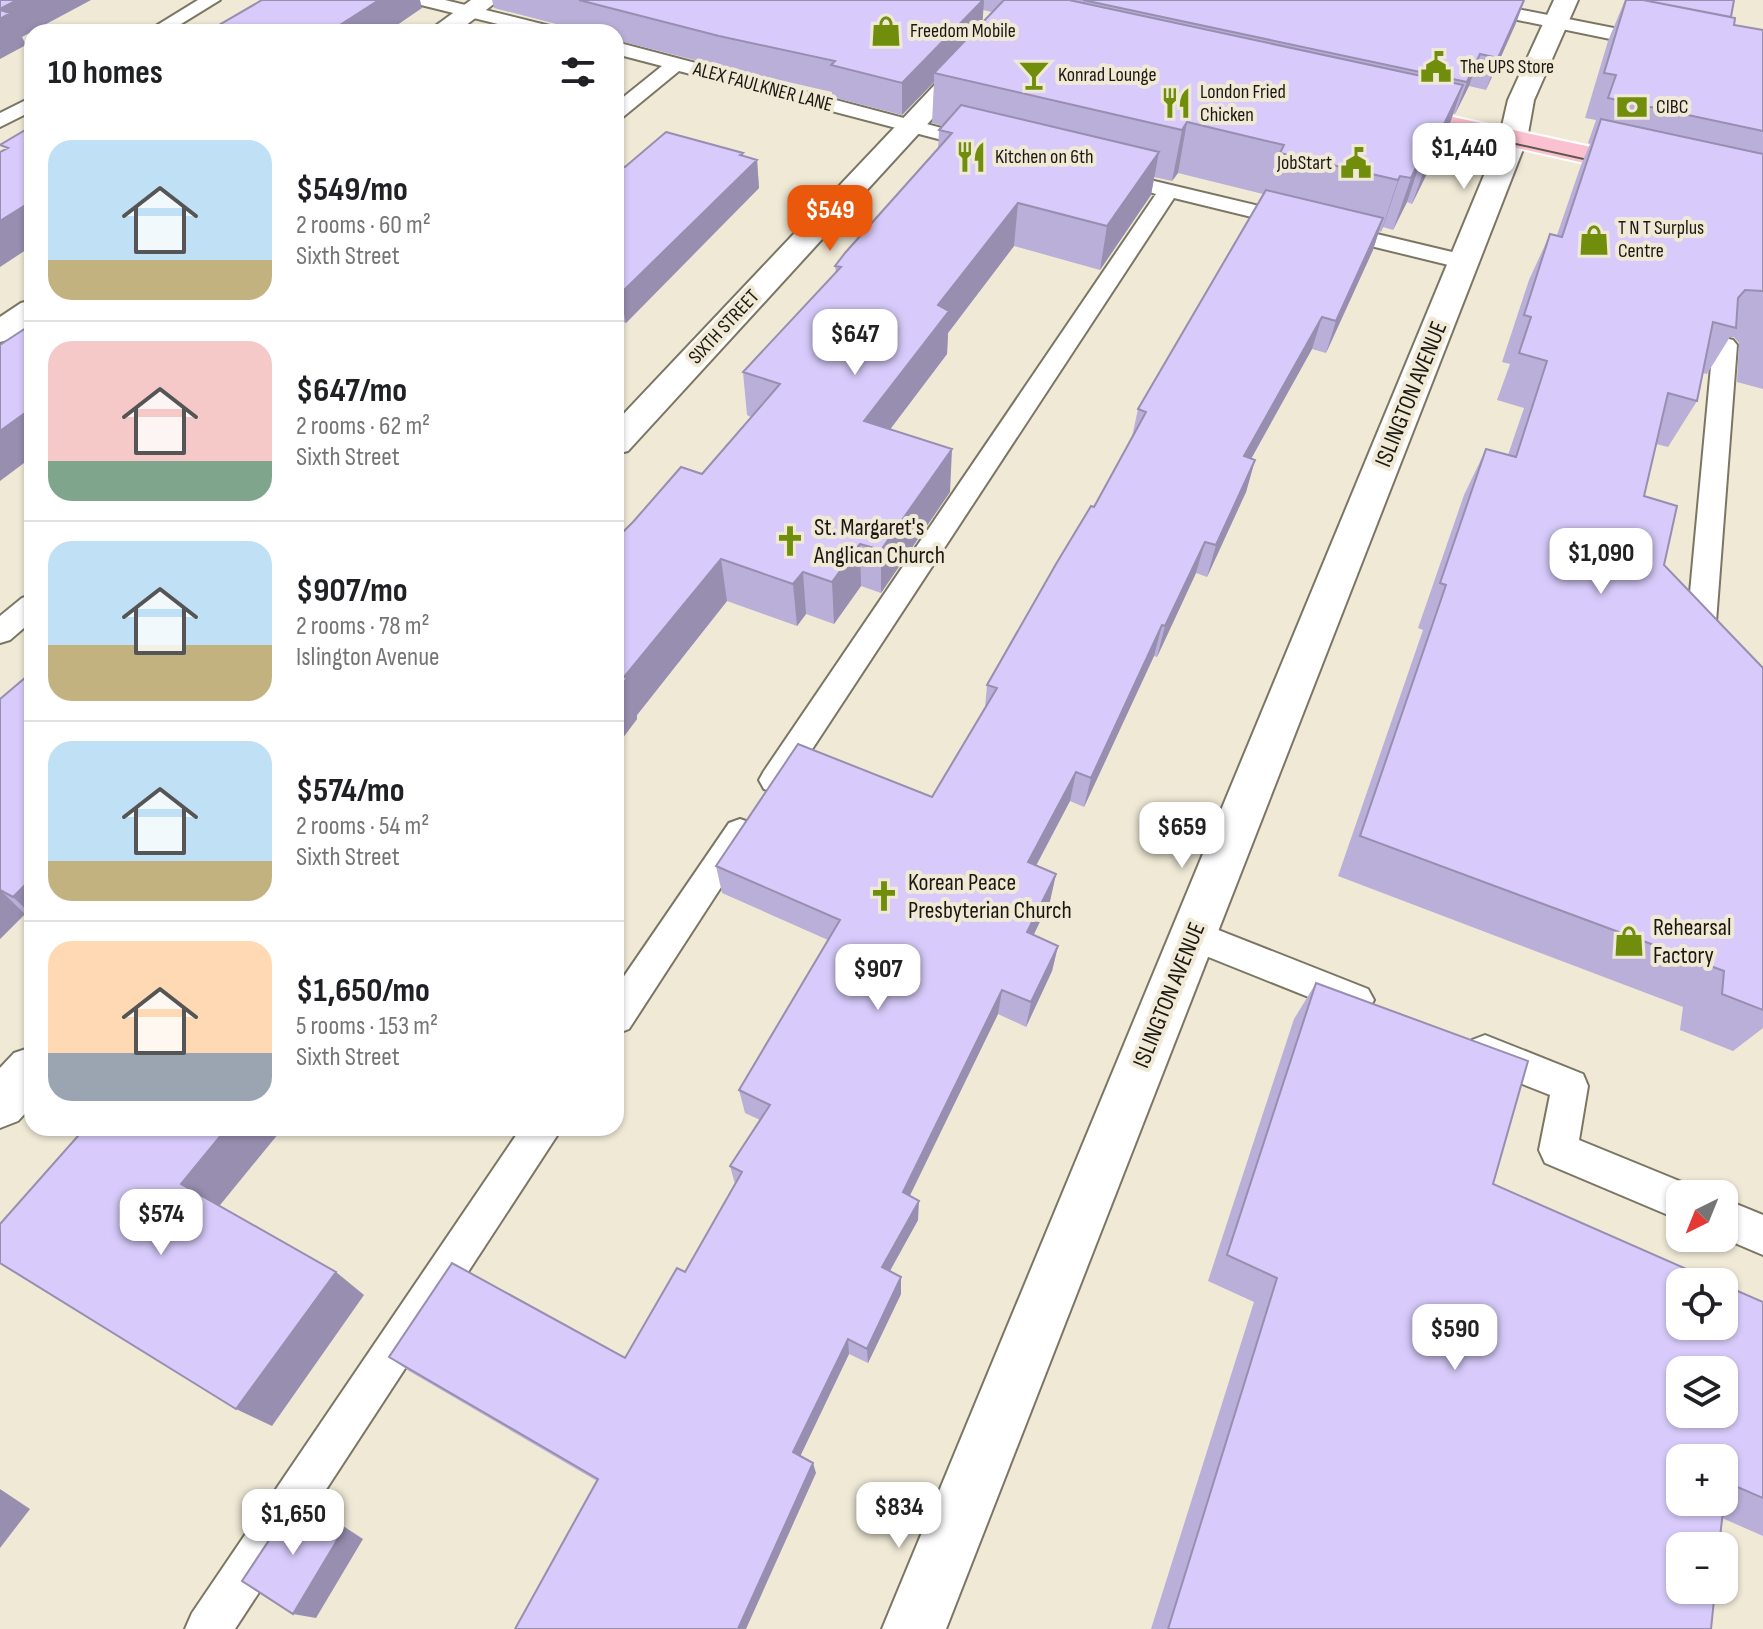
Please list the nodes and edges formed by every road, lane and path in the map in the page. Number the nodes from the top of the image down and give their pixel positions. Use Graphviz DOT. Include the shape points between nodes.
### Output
graph roads {
  1 [pos="211,0"];
  2 [pos="423,0"];
  3 [pos="1029,0"];
  4 [pos="1445,0"];
  5 [pos="478,6"];
  6 [pos="1562,11"];
  7 [pos="991,22"];
  8 [pos="169,24"];
  9 [pos="452,24"];
  10 [pos="529,24"];
  11 [pos="1036,32"];
  12 [pos="1675,46"];
  13 [pos="624,50"];
  14 [pos="677,63"];
  15 [pos="624,106"];
  16 [pos="1367,106"];
  17 [pos="24,108"];
  18 [pos="0,121"];
  19 [pos="910,127"];
  20 [pos="1513,139"];
  21 [pos="1001,149"];
  22 [pos="1675,175"];
  23 [pos="1123,179"];
  24 [pos="1168,191"];
  25 [pos="1465,262"];
  26 [pos="24,316"];
  27 [pos="0,332"];
  28 [pos="1725,345"];
  29 [pos="624,434"];
  30 [pos="24,612"];
  31 [pos="0,632"];
  32 [pos="1763,689"];
  33 [pos="1193,935"];
  34 [pos="624,1006"];
  35 [pos="1382,1010"];
  36 [pos="1454,1039"];
  37 [pos="24,1078"];
  38 [pos="0,1104"];
  39 [pos="538,1136"];
  40 [pos="1666,1195"];
  41 [pos="1738,1225"];
  42 [pos="1763,1235"];
  43 [pos="208,1629"];
  44 [pos="914,1629"];
  1 -- 8 [label="lane"];
  2 -- 5 [label="lane"];
  3 -- 7 [label="main road, SIXTH STREET"];
  4 -- 6 [label="lane"];
  5 -- 9 [label="main road"];
  5 -- 10 [label="lane"];
  6 -- 12 [label="lane"];
  6 -- 20 [label="main road, ISLINGTON AVENUE" via="1521,100"];
  7 -- 11 [label="main road"];
  7 -- 19 [label="main road, SIXTH STREET"];
  13 -- 14 [label="lane, ALEX FAULKNER LANE"];
  14 -- 15 [label="lane"];
  14 -- 19 [label="lane, ALEX FAULKNER LANE"];
  16 -- 20 [label="main road"];
  17 -- 18 [label="lane"];
  19 -- 21 [label="lane, ALEX FAULKNER LANE"];
  19 -- 29 [label="main road, SIXTH STREET"];
  20 -- 22 [label="main road"];
  20 -- 25 [label="main road, ISLINGTON AVENUE"];
  23 -- 24 [label="lane"];
  24 -- 25 [label="lane"];
  24 -- 34 [label="lane"];
  25 -- 33 [label="main road, ISLINGTON AVENUE"];
  26 -- 27 [label="main road"];
  28 -- 32 [label="lane" via="1701,625"];
  30 -- 31 [label="lane"];
  33 -- 35 [label="lane"];
  33 -- 44 [label="main road, ISLINGTON AVENUE"];
  36 -- 40 [label="lane" via="1570,1086 1558,1150"];
  37 -- 38 [label="main road"];
  39 -- 43 [label="lane"];
  41 -- 42 [label="lane"];
}
